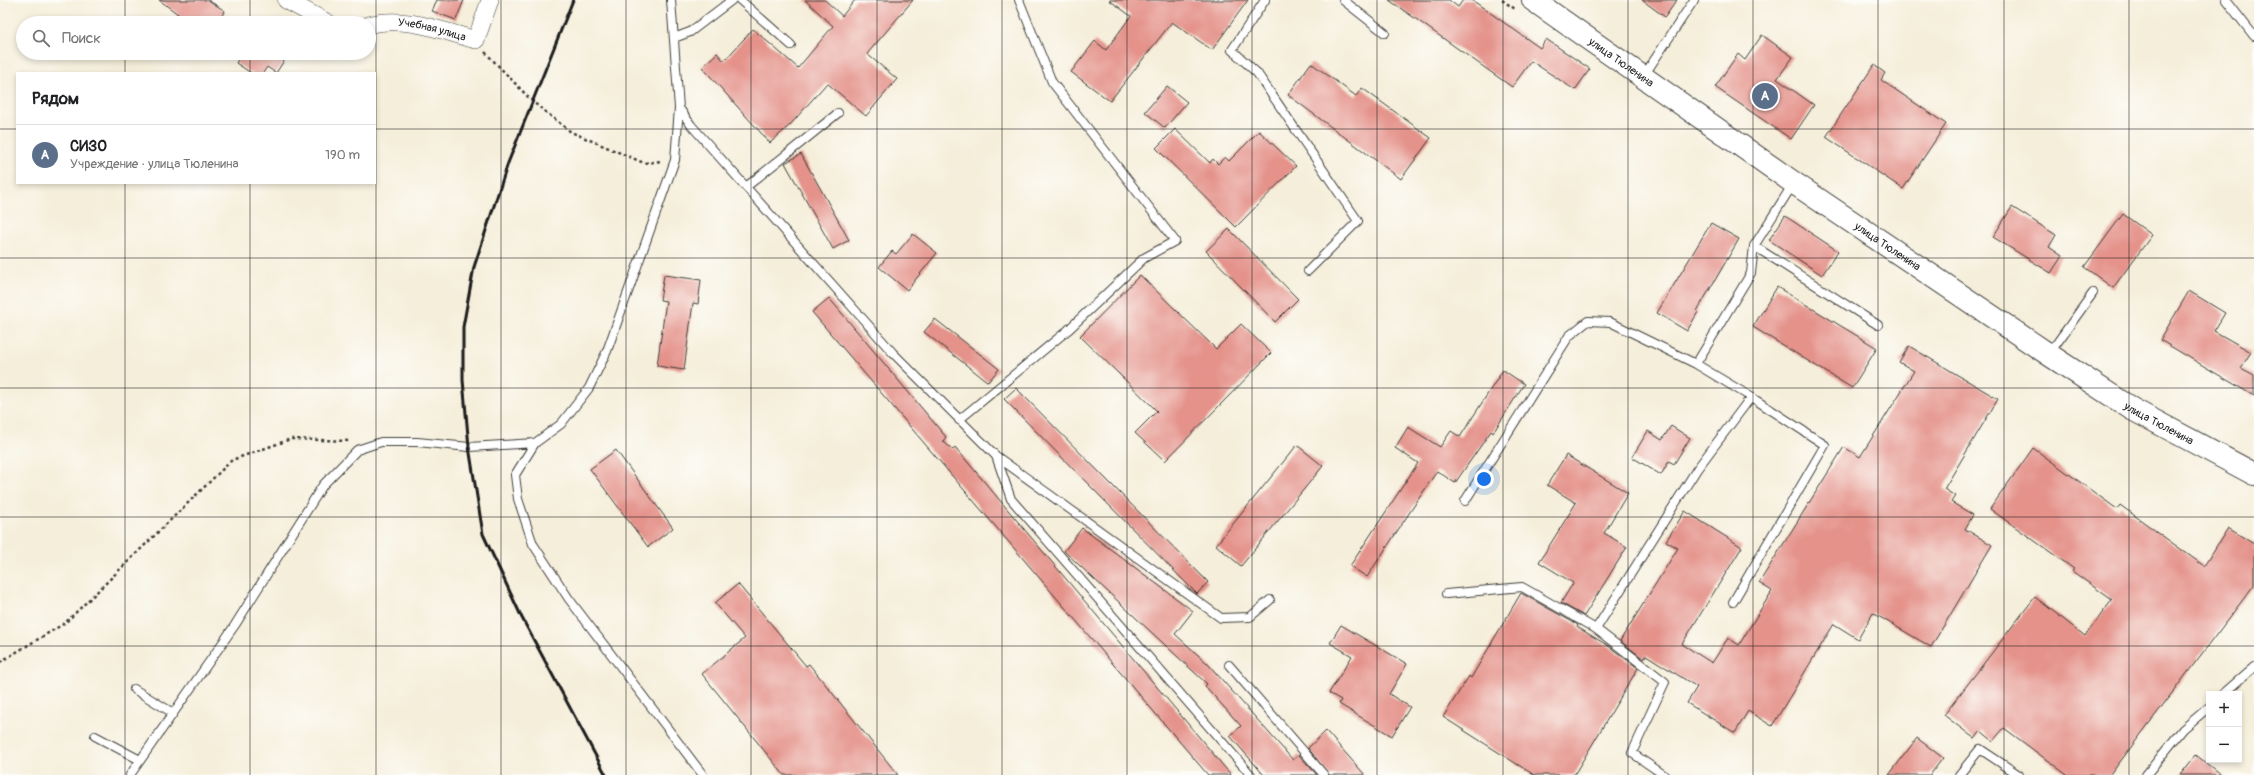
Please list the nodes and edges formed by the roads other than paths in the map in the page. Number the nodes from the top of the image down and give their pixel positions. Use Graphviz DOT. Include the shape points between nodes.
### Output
graph roads {
  1 [pos="286,0"];
  2 [pos="490,0"];
  3 [pos="671,0"];
  4 [pos="732,0"];
  5 [pos="740,0"];
  6 [pos="1019,0"];
  7 [pos="1265,0"];
  8 [pos="1343,0"];
  9 [pos="1533,0"];
  10 [pos="1694,0"];
  11 [pos="2226,0"];
  12 [pos="315,16"];
  13 [pos="376,22"];
  14 [pos="1385,33"];
  15 [pos="2254,36"];
  16 [pos="674,38"];
  17 [pos="791,45"];
  18 [pos="1642,78"];
  19 [pos="679,108"];
  20 [pos="838,114"];
  21 [pos="1794,183"];
  22 [pos="746,187"];
  23 [pos="1754,246"];
  24 [pos="1308,271"];
  25 [pos="2093,293"];
  26 [pos="1878,325"];
  27 [pos="2048,354"];
  28 [pos="1696,364"];
  29 [pos="1751,397"];
  30 [pos="959,420"];
  31 [pos="535,443"];
  32 [pos="996,456"];
  33 [pos="2254,474"];
  34 [pos="1465,501"];
  35 [pos="1446,594"];
  36 [pos="1270,600"];
  37 [pos="1733,602"];
  38 [pos="1596,628"];
  39 [pos="1229,665"];
  40 [pos="2254,667"];
  41 [pos="134,689"];
  42 [pos="2227,691"];
  43 [pos="2206,710"];
  44 [pos="173,713"];
  45 [pos="95,736"];
  46 [pos="140,760"];
  47 [pos="130,775"];
  48 [pos="704,775"];
  49 [pos="1251,775"];
  50 [pos="1324,775"];
  51 [pos="1664,775"];
  52 [pos="1959,775"];
  53 [pos="2019,775"];
  54 [pos="2146,775"];
  1 -- 12 [label="street"];
  2 -- 13 [label="street, Учебная улица" via="476,40 409,22"];
  3 -- 16 [label="lane"];
  4 -- 16 [label="lane" via="690,32"];
  5 -- 17 [label="lane"];
  6 -- 30 [label="lane" via="1052,82 1175,241 1144,258 1068,330"];
  7 -- 24 [label="lane" via="1232,50 1257,72 1358,221"];
  8 -- 14 [label="lane"];
  9 -- 18 [label="main road, улица Тюленина"];
  10 -- 18 [label="lane"];
  11 -- 15 [label="lane"];
  16 -- 19 [label="lane"];
  18 -- 21 [label="main road, улица Тюленина"];
  19 -- 22 [label="lane"];
  19 -- 31 [label="lane" via="674,160 607,351 589,388 561,424"];
  20 -- 22 [label="lane"];
  21 -- 23 [label="lane"];
  21 -- 27 [label="main road, улица Тюленина"];
  22 -- 30 [label="lane" via="893,353"];
  23 -- 26 [label="lane"];
  23 -- 28 [label="lane" via="1751,273"];
  25 -- 27 [label="lane"];
  27 -- 33 [label="main road, улица Тюленина" via="2132,409"];
  28 -- 29 [label="lane"];
  28 -- 34 [label="lane" via="1610,322 1588,321 1569,336"];
  29 -- 37 [label="lane" via="1826,445"];
  29 -- 38 [label="lane" via="1697,469"];
  30 -- 32 [label="lane"];
  31 -- 44 [label="lane" via="469,447 417,442 381,442 357,450 323,485 235,625"];
  31 -- 48 [label="lane" via="515,475 518,499 533,544 569,599"];
  32 -- 36 [label="lane" via="1221,618 1250,617"];
  32 -- 49 [label="lane" via="1011,499"];
  35 -- 38 [label="lane" via="1522,588"];
  38 -- 51 [label="lane" via="1665,682 1632,753"];
  39 -- 50 [label="lane"];
  40 -- 42 [label="lane"];
  41 -- 44 [label="lane"];
  43 -- 54 [label="lane" via="2184,729"];
  44 -- 46 [label="lane"];
  45 -- 46 [label="lane"];
  46 -- 47 [label="lane"];
  52 -- 53 [label="lane" via="1980,749"];
}
